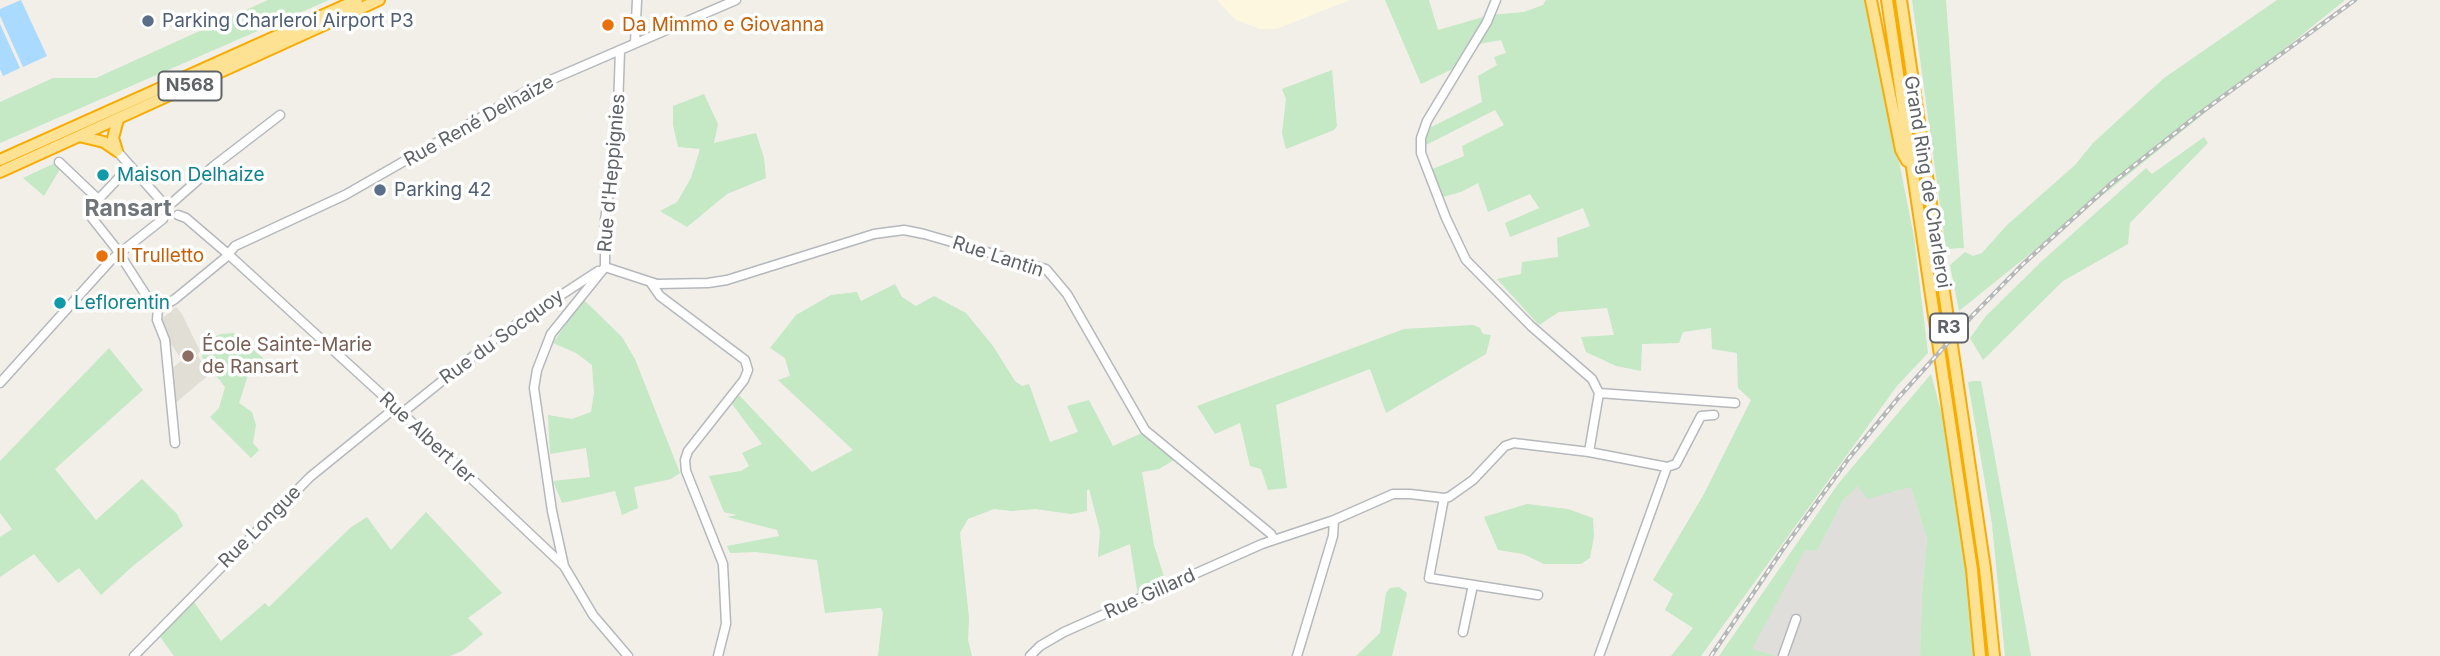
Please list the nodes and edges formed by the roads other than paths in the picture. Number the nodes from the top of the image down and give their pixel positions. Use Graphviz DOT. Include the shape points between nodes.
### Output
graph roads {
  1 [pos="357,0"];
  2 [pos="379,0"];
  3 [pos="637,0"];
  4 [pos="736,0"];
  5 [pos="1496,0"];
  6 [pos="1871,0"];
  7 [pos="1887,0"];
  8 [pos="1901,0"];
  9 [pos="635,43"];
  10 [pos="620,50"];
  11 [pos="280,115"];
  12 [pos="118,119"];
  13 [pos="79,136"];
  14 [pos="117,152"];
  15 [pos="0,160"];
  16 [pos="59,162"];
  17 [pos="130,166"];
  18 [pos="1911,170"];
  19 [pos="0,172"];
  20 [pos="99,200"];
  21 [pos="173,202"];
  22 [pos="163,203"];
  23 [pos="178,215"];
  24 [pos="163,219"];
  25 [pos="118,254"];
  26 [pos="228,254"];
  27 [pos="606,267"];
  28 [pos="651,283"];
  29 [pos="159,307"];
  30 [pos="0,383"];
  31 [pos="1599,393"];
  32 [pos="1735,402"];
  33 [pos="399,410"];
  34 [pos="1714,415"];
  35 [pos="175,443"];
  36 [pos="1589,452"];
  37 [pos="1667,467"];
  38 [pos="1444,498"];
  39 [pos="1334,520"];
  40 [pos="1274,540"];
  41 [pos="564,566"];
  42 [pos="1473,585"];
  43 [pos="1538,595"];
  44 [pos="1796,619"];
  45 [pos="1463,632"];
  46 [pos="134,656"];
  47 [pos="628,656"];
  48 [pos="718,656"];
  49 [pos="1030,656"];
  50 [pos="1297,656"];
  51 [pos="1599,656"];
  52 [pos="1783,656"];
  53 [pos="1980,656"];
  54 [pos="1994,656"];
  1 -- 15 [label="highway, N568"];
  2 -- 12 [label="highway, N568"];
  3 -- 9 [label="street"];
  4 -- 9 [label="street, Rue René Delhaize"];
  5 -- 31 [label="street" via="1427,121 1421,153 1466,260 1592,379"];
  6 -- 18 [label="highway" via="1901,150"];
  7 -- 18 [label="highway, Grand Ring de Charleroi / R3"];
  8 -- 54 [label="highway, Grand Ring de Charleroi / R3" via="1984,558"];
  9 -- 10 [label="street, Rue René Delhaize"];
  10 -- 26 [label="street, Rue René Delhaize" via="532,88 385,173 235,246"];
  10 -- 27 [label="street, Rue d'Heppignies"];
  11 -- 21 [label="street"];
  12 -- 13 [label="highway, N568"];
  12 -- 14 [label="highway" via="113,138"];
  13 -- 14 [label="highway" via="104,142"];
  13 -- 19 [label="highway, N568"];
  14 -- 17 [label="street"];
  16 -- 20 [label="street"];
  17 -- 20 [label="street"];
  17 -- 22 [label="street"];
  18 -- 53 [label="highway, Grand Ring de Charleroi / R3" via="1972,570"];
  20 -- 25 [label="street" via="92,218"];
  21 -- 22 [label="street"];
  21 -- 23 [label="street"];
  22 -- 24 [label="street" via="159,209"];
  23 -- 24 [label="street" via="172,221"];
  23 -- 26 [label="street, Rue Albert Ier"];
  24 -- 25 [label="street"];
  25 -- 29 [label="street" via="148,300"];
  25 -- 30 [label="street"];
  26 -- 29 [label="street, Rue René Delhaize"];
  26 -- 33 [label="street, Rue Albert Ier"];
  27 -- 28 [label="street, Rue Lantin"];
  27 -- 33 [label="street, Rue du Socquoy" via="497,337"];
  27 -- 41 [label="street, Rue d'Heppignies" via="555,328 542,352 536,379 539,433"];
  28 -- 40 [label="street, Rue Lantin" via="727,280 896,230 1046,269 1067,294 1145,430"];
  28 -- 48 [label="street" via="660,296 745,360 748,370 685,460 723,564 726,624"];
  29 -- 35 [label="street" via="157,320 165,340"];
  31 -- 32 [label="street"];
  31 -- 36 [label="street"];
  33 -- 41 [label="street, Rue Albert Ier"];
  33 -- 46 [label="street, Rue Longue" via="310,477"];
  34 -- 37 [label="street" via="1701,416 1676,464"];
  36 -- 37 [label="street"];
  36 -- 38 [label="street" via="1514,443 1504,446 1473,480"];
  37 -- 51 [label="street"];
  38 -- 39 [label="street, Rue Gillard" via="1393,494"];
  38 -- 42 [label="street" via="1429,578"];
  39 -- 40 [label="street, Rue Gillard"];
  39 -- 50 [label="street"];
  40 -- 49 [label="street, Rue Gillard" via="1064,632"];
  41 -- 47 [label="street" via="593,615"];
  42 -- 43 [label="street"];
  42 -- 45 [label="street"];
  44 -- 52 [label="street"];
}
